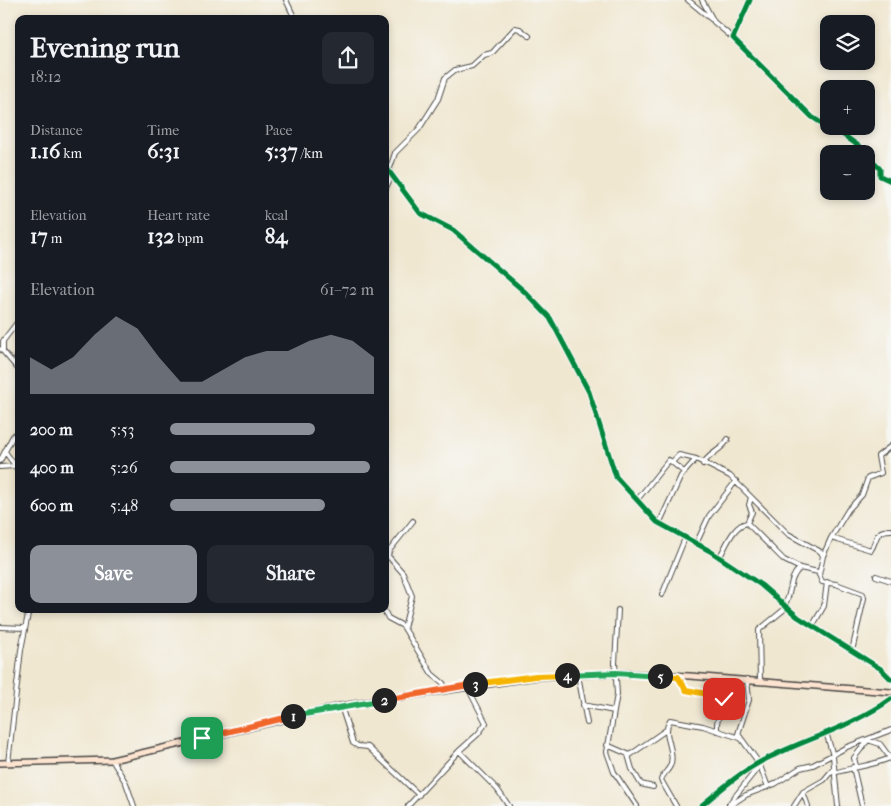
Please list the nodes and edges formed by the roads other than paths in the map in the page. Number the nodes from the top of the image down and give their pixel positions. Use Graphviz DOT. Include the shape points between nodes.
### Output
graph roads {
  1 [pos="286,0"];
  2 [pos="688,0"];
  3 [pos="702,0"];
  4 [pos="750,0"];
  5 [pos="293,15"];
  6 [pos="714,22"];
  7 [pos="529,36"];
  8 [pos="733,38"];
  9 [pos="389,171"];
  10 [pos="394,177"];
  11 [pos="389,181"];
  12 [pos="891,181"];
  13 [pos="15,325"];
  14 [pos="1,350"];
  15 [pos="15,364"];
  16 [pos="15,436"];
  17 [pos="728,438"];
  18 [pos="891,446"];
  19 [pos="6,453"];
  20 [pos="696,459"];
  21 [pos="0,461"];
  22 [pos="672,462"];
  23 [pos="703,464"];
  24 [pos="15,466"];
  25 [pos="0,467"];
  26 [pos="684,472"];
  27 [pos="736,481"];
  28 [pos="751,497"];
  29 [pos="637,500"];
  30 [pos="413,521"];
  31 [pos="747,523"];
  32 [pos="659,524"];
  33 [pos="891,530"];
  34 [pos="685,538"];
  35 [pos="831,538"];
  36 [pos="696,544"];
  37 [pos="389,554"];
  38 [pos="823,556"];
  39 [pos="389,557"];
  40 [pos="719,558"];
  41 [pos="800,568"];
  42 [pos="819,574"];
  43 [pos="876,576"];
  44 [pos="891,581"];
  45 [pos="827,582"];
  46 [pos="662,595"];
  47 [pos="785,607"];
  48 [pos="618,610"];
  49 [pos="28,613"];
  50 [pos="386,613"];
  51 [pos="813,625"];
  52 [pos="403,626"];
  53 [pos="0,627"];
  54 [pos="24,628"];
  55 [pos="852,651"];
  56 [pos="616,673"];
  57 [pos="578,675"];
  58 [pos="678,677"];
  59 [pos="747,679"];
  60 [pos="891,679"];
  61 [pos="760,681"];
  62 [pos="467,686"];
  63 [pos="446,690"];
  64 [pos="891,692"];
  65 [pos="891,700"];
  66 [pos="583,704"];
  67 [pos="340,706"];
  68 [pos="614,712"];
  69 [pos="587,723"];
  70 [pos="666,730"];
  71 [pos="891,730"];
  72 [pos="717,731"];
  73 [pos="826,732"];
  74 [pos="740,738"];
  75 [pos="868,740"];
  76 [pos="607,745"];
  77 [pos="460,750"];
  78 [pos="628,755"];
  79 [pos="833,756"];
  80 [pos="890,758"];
  81 [pos="112,760"];
  82 [pos="0,763"];
  83 [pos="8,763"];
  84 [pos="759,764"];
  85 [pos="855,767"];
  86 [pos="834,768"];
  87 [pos="834,773"];
  88 [pos="653,787"];
  89 [pos="768,787"];
  90 [pos="803,792"];
  91 [pos="419,795"];
  92 [pos="836,800"];
  93 [pos="675,804"];
  94 [pos="832,804"];
  95 [pos="134,806"];
  96 [pos="408,806"];
  97 [pos="509,806"];
  98 [pos="637,806"];
  99 [pos="669,806"];
  100 [pos="702,806"];
  101 [pos="728,806"];
  102 [pos="794,806"];
  103 [pos="808,806"];
  104 [pos="838,806"];
  105 [pos="862,806"];
  1 -- 5 [label="street"];
  2 -- 6 [label="street"];
  3 -- 6 [label="street"];
  4 -- 8 [label="street"];
  6 -- 8 [label="street"];
  7 -- 9 [label="street" via="515,28 492,53 484,55 472,66 447,75 438,99 418,129 392,157"];
  8 -- 12 [label="street" via="798,105 862,149 880,168 880,176"];
  9 -- 10 [label="street"];
  10 -- 11 [label="street"];
  10 -- 29 [label="street" via="422,216 454,230 550,318 588,392 616,477"];
  13 -- 14 [label="street" via="3,341"];
  14 -- 15 [label="street"];
  16 -- 19 [label="street"];
  17 -- 23 [label="street"];
  18 -- 35 [label="street" via="878,456 881,474 868,478 862,495 848,510"];
  19 -- 21 [label="street"];
  19 -- 24 [label="street"];
  20 -- 22 [label="street" via="679,455"];
  20 -- 23 [label="street"];
  20 -- 26 [label="street"];
  22 -- 26 [label="street"];
  22 -- 29 [label="street" via="669,460"];
  23 -- 27 [label="street"];
  24 -- 25 [label="street"];
  26 -- 32 [label="street"];
  27 -- 28 [label="street"];
  27 -- 36 [label="street" via="709,516"];
  28 -- 31 [label="street" via="752,512"];
  28 -- 38 [label="street" via="788,534"];
  29 -- 32 [label="street"];
  30 -- 37 [label="street"];
  31 -- 40 [label="street" via="732,534"];
  31 -- 41 [label="street" via="784,560"];
  32 -- 34 [label="street"];
  33 -- 35 [label="street" via="876,534 871,550"];
  34 -- 36 [label="street"];
  34 -- 46 [label="street"];
  35 -- 38 [label="street"];
  36 -- 40 [label="street"];
  38 -- 42 [label="street"];
  39 -- 52 [label="street" via="403,573 412,594"];
  40 -- 47 [label="street" via="761,585"];
  41 -- 42 [label="street"];
  41 -- 47 [label="street" via="791,581 790,597"];
  42 -- 45 [label="street" via="822,582"];
  43 -- 44 [label="street"];
  45 -- 51 [label="street" via="824,606"];
  45 -- 55 [label="street" via="864,595"];
  47 -- 51 [label="street"];
  47 -- 61 [label="street" via="759,630"];
  48 -- 56 [label="street"];
  49 -- 54 [label="street"];
  50 -- 52 [label="street" via="388,618"];
  51 -- 55 [label="street"];
  52 -- 63 [label="street"];
  53 -- 54 [label="street"];
  54 -- 83 [label="street"];
  55 -- 60 [label="street"];
  56 -- 57 [label="main road"];
  56 -- 58 [label="main road"];
  56 -- 68 [label="street"];
  57 -- 62 [label="main road" via="536,676"];
  57 -- 66 [label="street"];
  58 -- 59 [label="main road"];
  58 -- 72 [label="street" via="686,690 724,698"];
  59 -- 61 [label="main road"];
  59 -- 74 [label="street" via="749,700 738,733"];
  61 -- 64 [label="main road"];
  62 -- 63 [label="main road"];
  62 -- 77 [label="street" via="486,723"];
  63 -- 67 [label="main road"];
  65 -- 73 [label="street"];
  66 -- 68 [label="street"];
  66 -- 69 [label="street"];
  67 -- 81 [label="main road"];
  67 -- 91 [label="street" via="353,744 368,747"];
  68 -- 76 [label="street"];
  70 -- 72 [label="street" via="670,720 675,719"];
  70 -- 78 [label="street"];
  70 -- 93 [label="street" via="672,761 661,780"];
  71 -- 75 [label="street"];
  72 -- 74 [label="street"];
  73 -- 79 [label="street"];
  73 -- 84 [label="street"];
  74 -- 84 [label="street"];
  75 -- 79 [label="street"];
  75 -- 80 [label="street" via="880,744"];
  75 -- 85 [label="street" via="854,758"];
  76 -- 78 [label="street"];
  76 -- 98 [label="street" via="614,772"];
  77 -- 91 [label="street"];
  77 -- 97 [label="street"];
  78 -- 88 [label="street" via="641,784"];
  79 -- 86 [label="street"];
  79 -- 89 [label="street" via="813,766 800,768"];
  80 -- 85 [label="street" via="877,764"];
  81 -- 83 [label="main road"];
  81 -- 95 [label="street" via="126,783"];
  82 -- 83 [label="main road"];
  84 -- 89 [label="street"];
  84 -- 100 [label="street" via="727,784"];
  84 -- 101 [label="street"];
  85 -- 87 [label="street"];
  85 -- 105 [label="street"];
  86 -- 87 [label="street"];
  86 -- 90 [label="street" via="824,780"];
  87 -- 92 [label="street"];
  89 -- 101 [label="street"];
  90 -- 102 [label="street"];
  90 -- 103 [label="street"];
  91 -- 96 [label="street"];
  92 -- 94 [label="street"];
  92 -- 104 [label="street"];
  93 -- 99 [label="street"];
}
